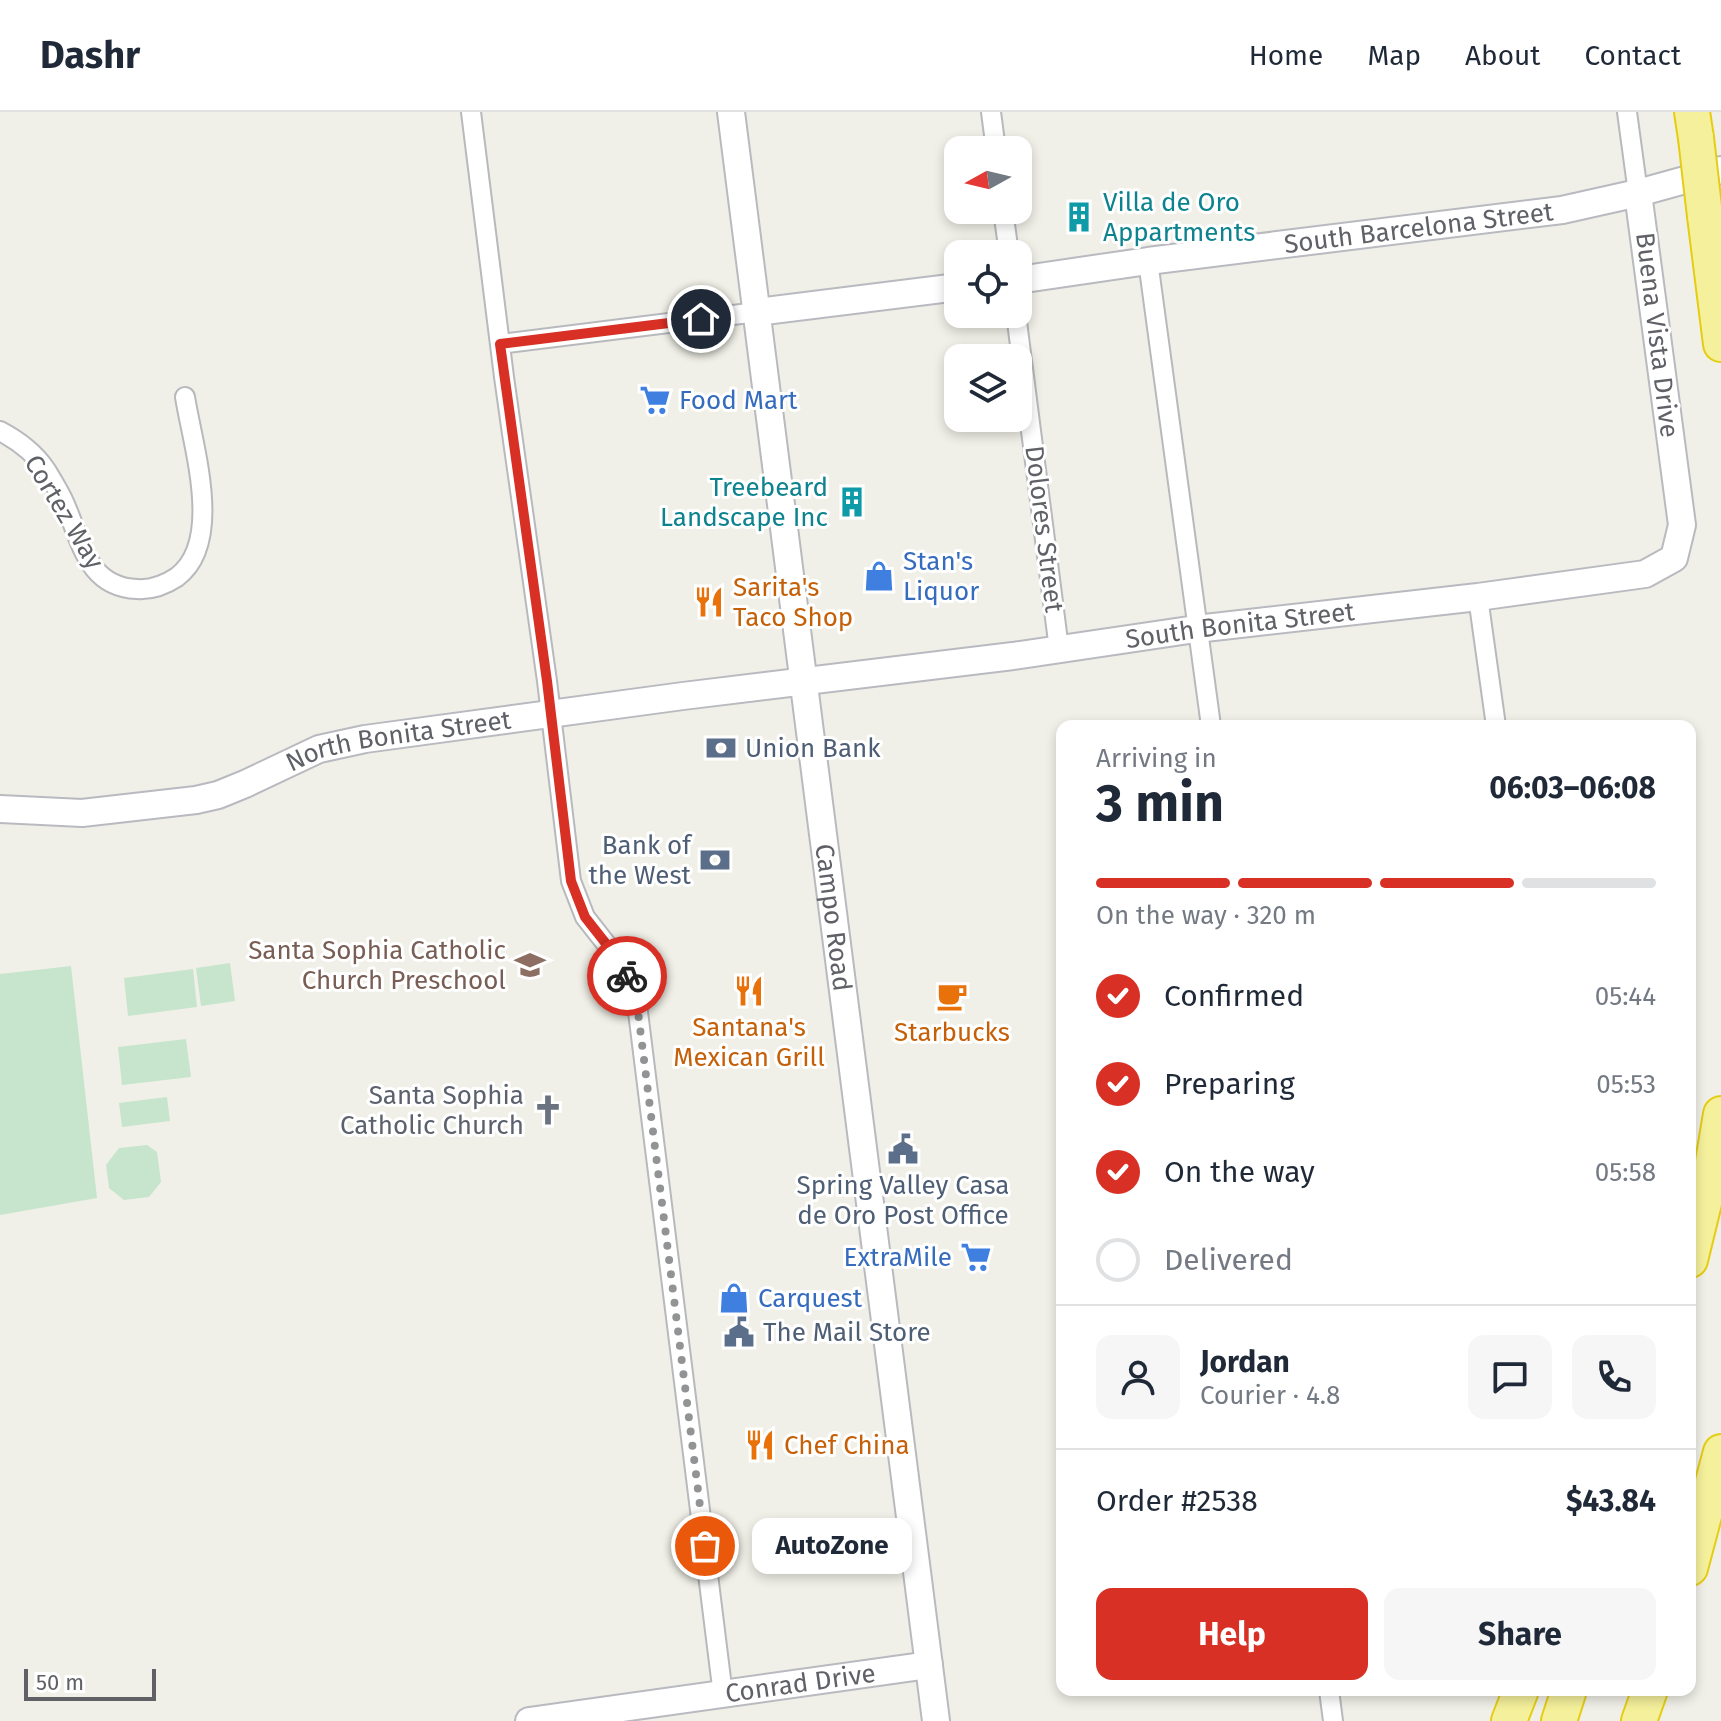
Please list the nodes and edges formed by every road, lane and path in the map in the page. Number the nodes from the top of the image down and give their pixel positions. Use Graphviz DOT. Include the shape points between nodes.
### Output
graph roads {
  1 [pos="471,112"];
  2 [pos="731,112"];
  3 [pos="991,112"];
  4 [pos="1627,112"];
  5 [pos="1694,125"];
  6 [pos="994,136"];
  7 [pos="1721,170"];
  8 [pos="1638,193"];
  9 [pos="1148,261"];
  10 [pos="1032,278"];
  11 [pos="944,289"];
  12 [pos="757,312"];
  13 [pos="1018,328"];
  14 [pos="500,344"];
  15 [pos="1721,344"];
  16 [pos="185,397"];
  17 [pos="0,431"];
  18 [pos="1674,558"];
  19 [pos="1478,597"];
  20 [pos="1196,629"];
  21 [pos="1059,649"];
  22 [pos="804,682"];
  23 [pos="550,715"];
  24 [pos="1210,720"];
  25 [pos="1495,720"];
  26 [pos="0,809"];
  27 [pos="1721,1114"];
  28 [pos="1696,1235"];
  29 [pos="1721,1452"];
  30 [pos="1696,1546"];
  31 [pos="929,1665"];
  32 [pos="723,1695"];
  33 [pos="1330,1696"];
  34 [pos="1519,1696"];
  35 [pos="1567,1696"];
  36 [pos="1648,1696"];
  37 [pos="1662,1696"];
  38 [pos="529,1721"];
  39 [pos="936,1721"];
  40 [pos="1333,1721"];
  41 [pos="1509,1721"];
  42 [pos="1559,1721"];
  43 [pos="1639,1721"];
  44 [pos="1656,1721"];
  1 -- 14 [label="street"];
  2 -- 12 [label="main road, Campo Road"];
  3 -- 6 [label="street"];
  4 -- 8 [label="street, Buena Vista Drive"];
  5 -- 15 [label="highway, bridge"];
  7 -- 8 [label="main road, South Barcelona Street"];
  8 -- 9 [label="main road, South Barcelona Street" via="1562,210"];
  8 -- 18 [label="main road, Buena Vista Drive" via="1682,525"];
  9 -- 10 [label="main road, South Barcelona Street"];
  9 -- 20 [label="street"];
  11 -- 12 [label="main road"];
  12 -- 14 [label="street"];
  12 -- 22 [label="main road, Campo Road"];
  13 -- 21 [label="street, Dolores Street"];
  14 -- 23 [label="street"];
  16 -- 17 [label="street, Cortez Way" via="201,494 202,539 183,571 151,588 117,585 94,570 45,468 31,450"];
  18 -- 19 [label="main road, South Bonita Street" via="1645,574"];
  19 -- 20 [label="main road, South Bonita Street"];
  19 -- 25 [label="street"];
  20 -- 21 [label="main road, South Bonita Street"];
  20 -- 24 [label="street"];
  21 -- 22 [label="main road, South Bonita Street"];
  22 -- 23 [label="main road, North Bonita Street"];
  22 -- 31 [label="main road, Campo Road"];
  23 -- 26 [label="main road, North Bonita Street" via="319,749 196,800 82,813"];
  23 -- 32 [label="street" via="571,881 585,917 622,964 636,996"];
  27 -- 28 [label="highway"];
  29 -- 30 [label="highway"];
  31 -- 32 [label="main road, Conrad Drive"];
  31 -- 39 [label="main road, Campo Road"];
  32 -- 38 [label="main road, Conrad Drive"];
  33 -- 40 [label="street"];
  34 -- 41 [label="highway"];
  35 -- 42 [label="highway"];
  36 -- 43 [label="highway"];
  37 -- 44 [label="highway"];
}
